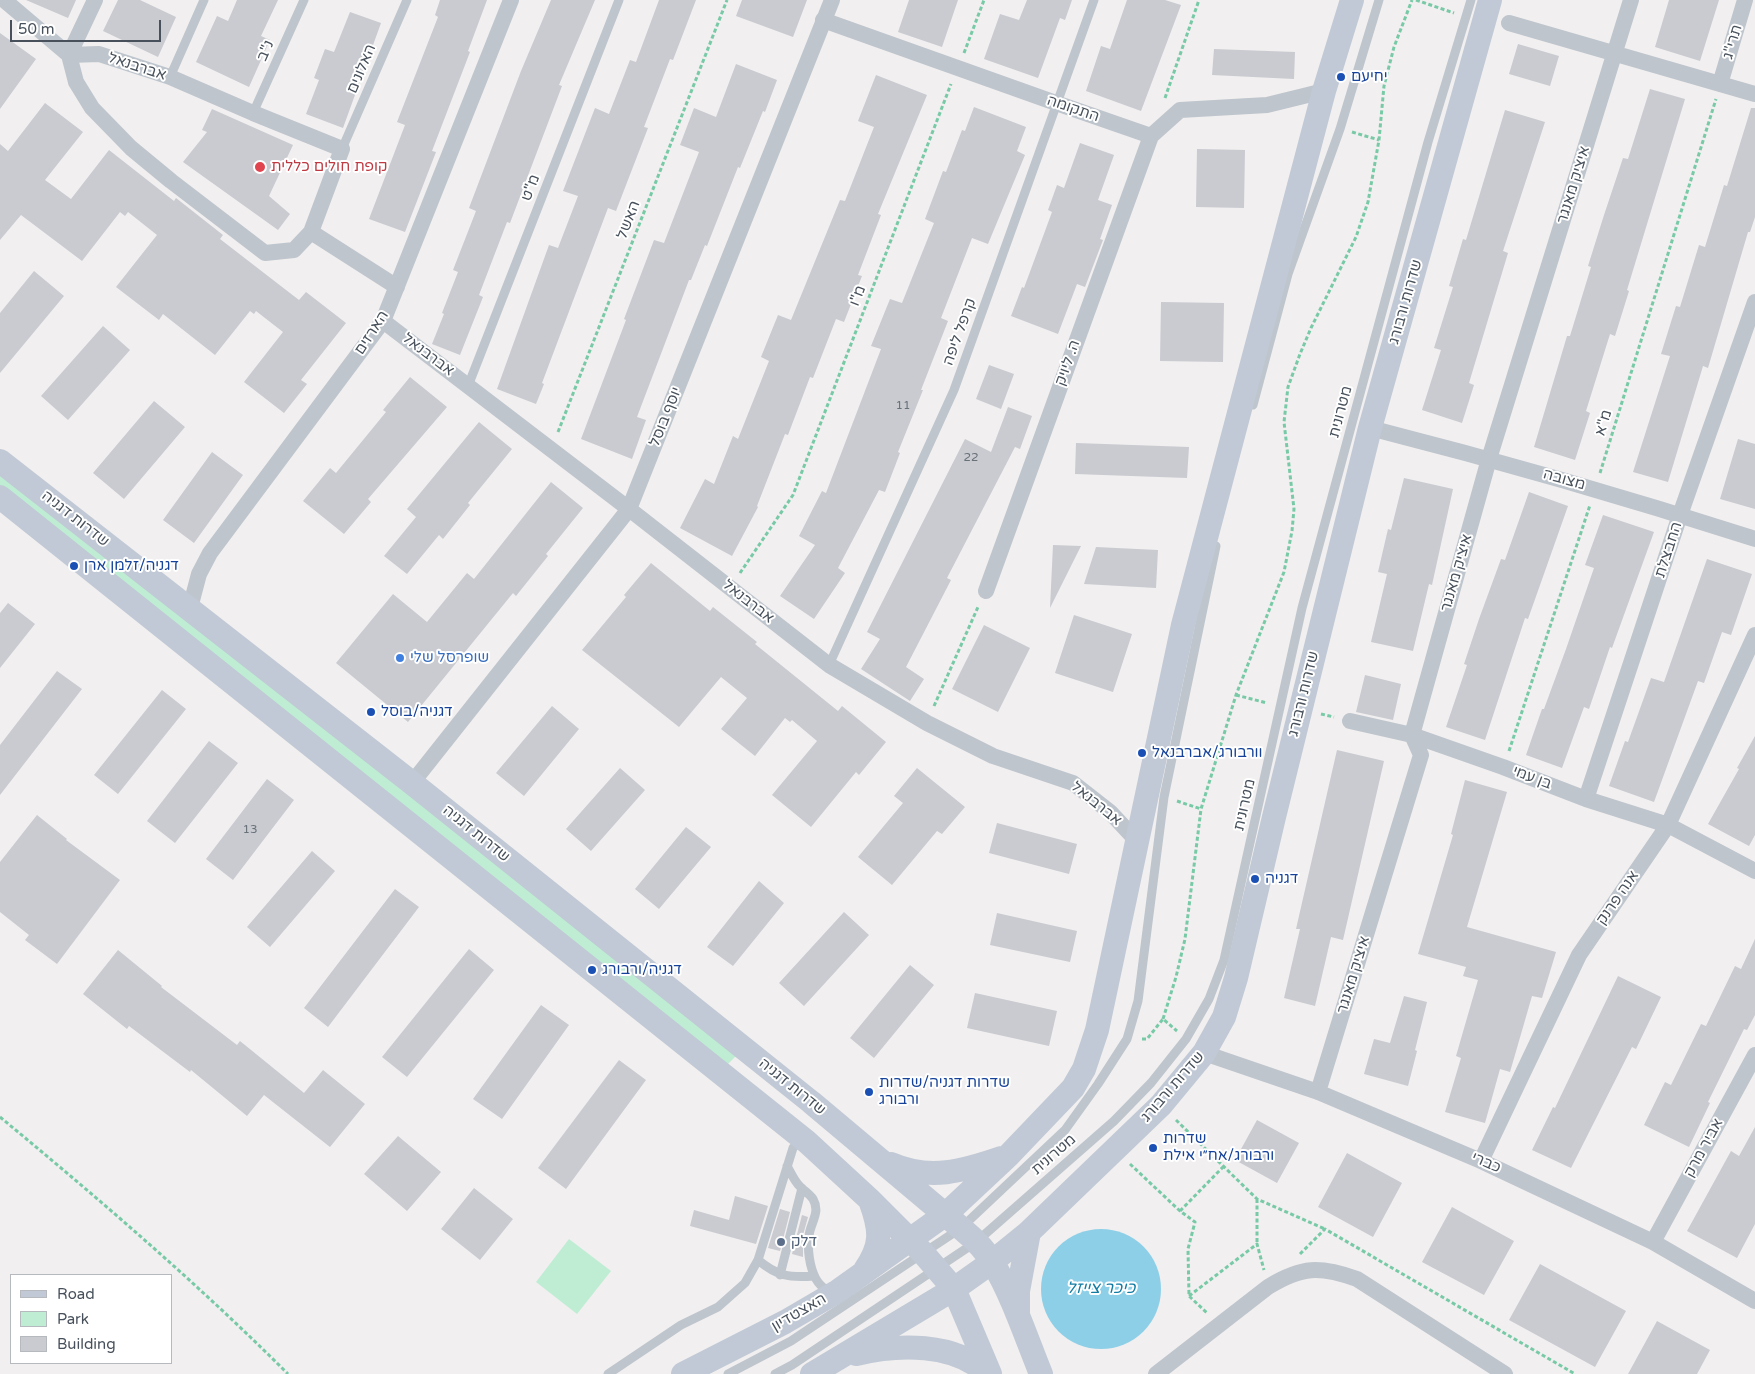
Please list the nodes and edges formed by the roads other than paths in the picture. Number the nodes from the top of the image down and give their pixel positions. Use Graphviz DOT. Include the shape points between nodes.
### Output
graph roads {
  1 [pos="4,0"];
  2 [pos="95,0"];
  3 [pos="204,0"];
  4 [pos="304,0"];
  5 [pos="407,0"];
  6 [pos="511,0"];
  7 [pos="619,0"];
  8 [pos="832,0"];
  9 [pos="1094,0"];
  10 [pos="1352,0"];
  11 [pos="1379,0"];
  12 [pos="1471,0"];
  13 [pos="1490,0"];
  14 [pos="1631,0"];
  15 [pos="1745,0"];
  16 [pos="823,20"];
  17 [pos="1509,24"];
  18 [pos="1614,54"];
  19 [pos="69,55"];
  20 [pos="170,77"];
  21 [pos="1720,84"];
  22 [pos="1324,91"];
  23 [pos="1755,94"];
  24 [pos="1056,104"];
  25 [pos="253,113"];
  26 [pos="1151,136"];
  27 [pos="342,150"];
  28 [pos="311,232"];
  29 [pos="397,287"];
  30 [pos="1755,302"];
  31 [pos="383,321"];
  32 [pos="468,386"];
  33 [pos="1250,418"];
  34 [pos="1370,428"];
  35 [pos="1489,458"];
  36 [pos="0,461"];
  37 [pos="0,497"];
  38 [pos="629,509"];
  39 [pos="1680,515"];
  40 [pos="1219,534"];
  41 [pos="1755,539"];
  42 [pos="986,591"];
  43 [pos="190,608"];
  44 [pos="1755,635"];
  45 [pos="830,665"];
  46 [pos="1291,707"];
  47 [pos="1350,721"];
  48 [pos="1412,735"];
  49 [pos="412,783"];
  50 [pos="1586,799"];
  51 [pos="1668,825"];
  52 [pos="1138,840"];
  53 [pos="1755,871"];
  54 [pos="1195,1046"];
  55 [pos="1755,1055"];
  56 [pos="1318,1092"];
  57 [pos="806,1141"];
  58 [pos="1008,1156"];
  59 [pos="879,1158"];
  60 [pos="1481,1161"];
  61 [pos="787,1166"];
  62 [pos="802,1188"];
  63 [pos="870,1199"];
  64 [pos="961,1228"];
  65 [pos="1029,1232"];
  66 [pos="1653,1242"];
  67 [pos="923,1254"];
  68 [pos="758,1260"];
  69 [pos="992,1262"];
  70 [pos="865,1271"];
  71 [pos="780,1275"];
  72 [pos="814,1276"];
  73 [pos="954,1289"];
  74 [pos="838,1291"];
  75 [pos="1753,1294"];
  76 [pos="1018,1316"];
  77 [pos="840,1358"];
  78 [pos="608,1374"];
  79 [pos="683,1374"];
  80 [pos="728,1374"];
  81 [pos="775,1374"];
  82 [pos="812,1374"];
  83 [pos="988,1374"];
  84 [pos="1041,1374"];
  85 [pos="1156,1374"];
  86 [pos="1504,1374"];
  1 -- 19 [label="street"];
  2 -- 19 [label="street"];
  3 -- 20 [label="lane"];
  4 -- 25 [label="lane, נ\"ב"];
  5 -- 27 [label="lane, האלונים"];
  6 -- 29 [label="street, הארזים"];
  7 -- 32 [label="lane, מ\"ט"];
  8 -- 16 [label="street, יוסף בוסל"];
  9 -- 24 [label="lane, קרפל ליפה"];
  10 -- 22 [label="main road"];
  11 -- 33 [label="lane" via="1340,129 1288,274"];
  12 -- 46 [label="lane, מטרונית" via="1428,142 1302,608"];
  13 -- 34 [label="main road, שדרות ורבורג"];
  14 -- 18 [label="street, איציק מאנגר"];
  15 -- 21 [label="street, תרי\"ג"];
  16 -- 24 [label="street, התקומה"];
  16 -- 38 [label="street, יוסף בוסל"];
  17 -- 18 [label="street"];
  18 -- 21 [label="street"];
  18 -- 35 [label="street, איציק מאנגר"];
  19 -- 20 [label="street, אברבנאל" via="99,54"];
  19 -- 28 [label="street" via="76,82 92,108 131,148 265,253 294,250"];
  20 -- 25 [label="street, אברבנאל"];
  21 -- 23 [label="street"];
  22 -- 26 [label="street" via="1266,105 1180,110"];
  22 -- 52 [label="main road" via="1183,624"];
  24 -- 26 [label="street, התקומה"];
  24 -- 45 [label="lane, קרפל ליפה" via="954,390"];
  25 -- 27 [label="street, אברבנאל"];
  26 -- 42 [label="street, ה. ליויק"];
  27 -- 28 [label="street"];
  28 -- 29 [label="street"];
  29 -- 31 [label="street, הארזים"];
  30 -- 39 [label="street, החבצלת"];
  31 -- 32 [label="street, אברבנאל"];
  31 -- 43 [label="street, הארזים" via="210,553 199,574"];
  32 -- 38 [label="street, אברבנאל"];
  34 -- 35 [label="street, מצובה"];
  34 -- 46 [label="main road, שדרות ורבורג"];
  35 -- 39 [label="street, מצובה"];
  35 -- 48 [label="street, איציק מאנגר"];
  36 -- 43 [label="main road, שדרות דגניה"];
  37 -- 57 [label="main road, שדרות דגניה"];
  38 -- 45 [label="street, אברבנאל"];
  38 -- 49 [label="street, יוסף בוסל"];
  39 -- 41 [label="street, מצובה"];
  39 -- 50 [label="street, החבצלת"];
  40 -- 64 [label="lane, מטרונית" via="1164,796 1138,1001 1127,1039 1065,1130"];
  43 -- 49 [label="main road, שדרות דגניה"];
  44 -- 51 [label="street, אנה פרנק"];
  45 -- 52 [label="street, אברבנאל" via="927,723 993,756 1073,783 1110,812"];
  46 -- 54 [label="main road, שדרות ורבורג" via="1236,978 1224,1017"];
  47 -- 48 [label="street, בן עמי"];
  48 -- 50 [label="street, בן עמי"];
  48 -- 56 [label="street, איציק מאנגר" via="1421,755"];
  49 -- 59 [label="main road, שדרות דגניה"];
  50 -- 51 [label="street, בן עמי"];
  51 -- 53 [label="street, בן עמי"];
  51 -- 60 [label="street, אנה פרנק" via="1579,955"];
  52 -- 58 [label="main road" via="1097,1030 1084,1069 1072,1088"];
  54 -- 56 [label="street, כברי"];
  54 -- 64 [label="lane, מטרונית" via="1150,1083 1114,1121"];
  54 -- 65 [label="main road, שדרות ורבורג" via="1161,1105"];
  55 -- 66 [label="street, אביר מרק"];
  56 -- 60 [label="street, כברי"];
  57 -- 61 [label="lane" via="799,1141 793,1148"];
  57 -- 63 [label="main road, שדרות דגניה"];
  58 -- 59 [label="main road" via="945,1173 912,1172"];
  58 -- 64 [label="main road"];
  59 -- 64 [label="main road, שדרות דגניה"];
  60 -- 66 [label="street, כברי"];
  61 -- 62 [label="lane"];
  61 -- 68 [label="lane"];
  62 -- 71 [label="lane"];
  62 -- 72 [label="lane" via="813,1199 816,1214 808,1235"];
  63 -- 67 [label="main road, שדרות דגניה"];
  63 -- 70 [label="main road" via="879,1239 877,1250"];
  64 -- 67 [label="main road"];
  64 -- 67 [label="lane, מטרונית"];
  64 -- 69 [label="main road, שדרות דגניה"];
  65 -- 69 [label="main road, שדרות ורבורג"];
  65 -- 76 [label="main road" via="1018,1291"];
  66 -- 75 [label="street, כברי"];
  67 -- 70 [label="main road, האצטדיון"];
  67 -- 73 [label="main road, שדרות דגניה"];
  67 -- 80 [label="lane, מטרונית" via="791,1342"];
  67 -- 81 [label="lane, מטרונית" via="792,1365"];
  68 -- 71 [label="lane"];
  68 -- 78 [label="lane" via="745,1283 718,1306 681,1325"];
  69 -- 73 [label="main road, שדרות ורבורג"];
  69 -- 76 [label="main road, שדרות דגניה"];
  70 -- 74 [label="main road, האצטדיון"];
  71 -- 72 [label="lane"];
  72 -- 74 [label="lane" via="825,1289"];
  73 -- 77 [label="main road"];
  73 -- 83 [label="main road, שדרות דגניה"];
  74 -- 79 [label="main road, האצטדיון"];
  76 -- 84 [label="main road, שדרות דגניה"];
  77 -- 82 [label="main road"];
  77 -- 83 [label="main road" via="896,1347 922,1348 966,1359"];
  85 -- 86 [label="street" via="1268,1287 1286,1276 1324,1270 1357,1279"];
}
